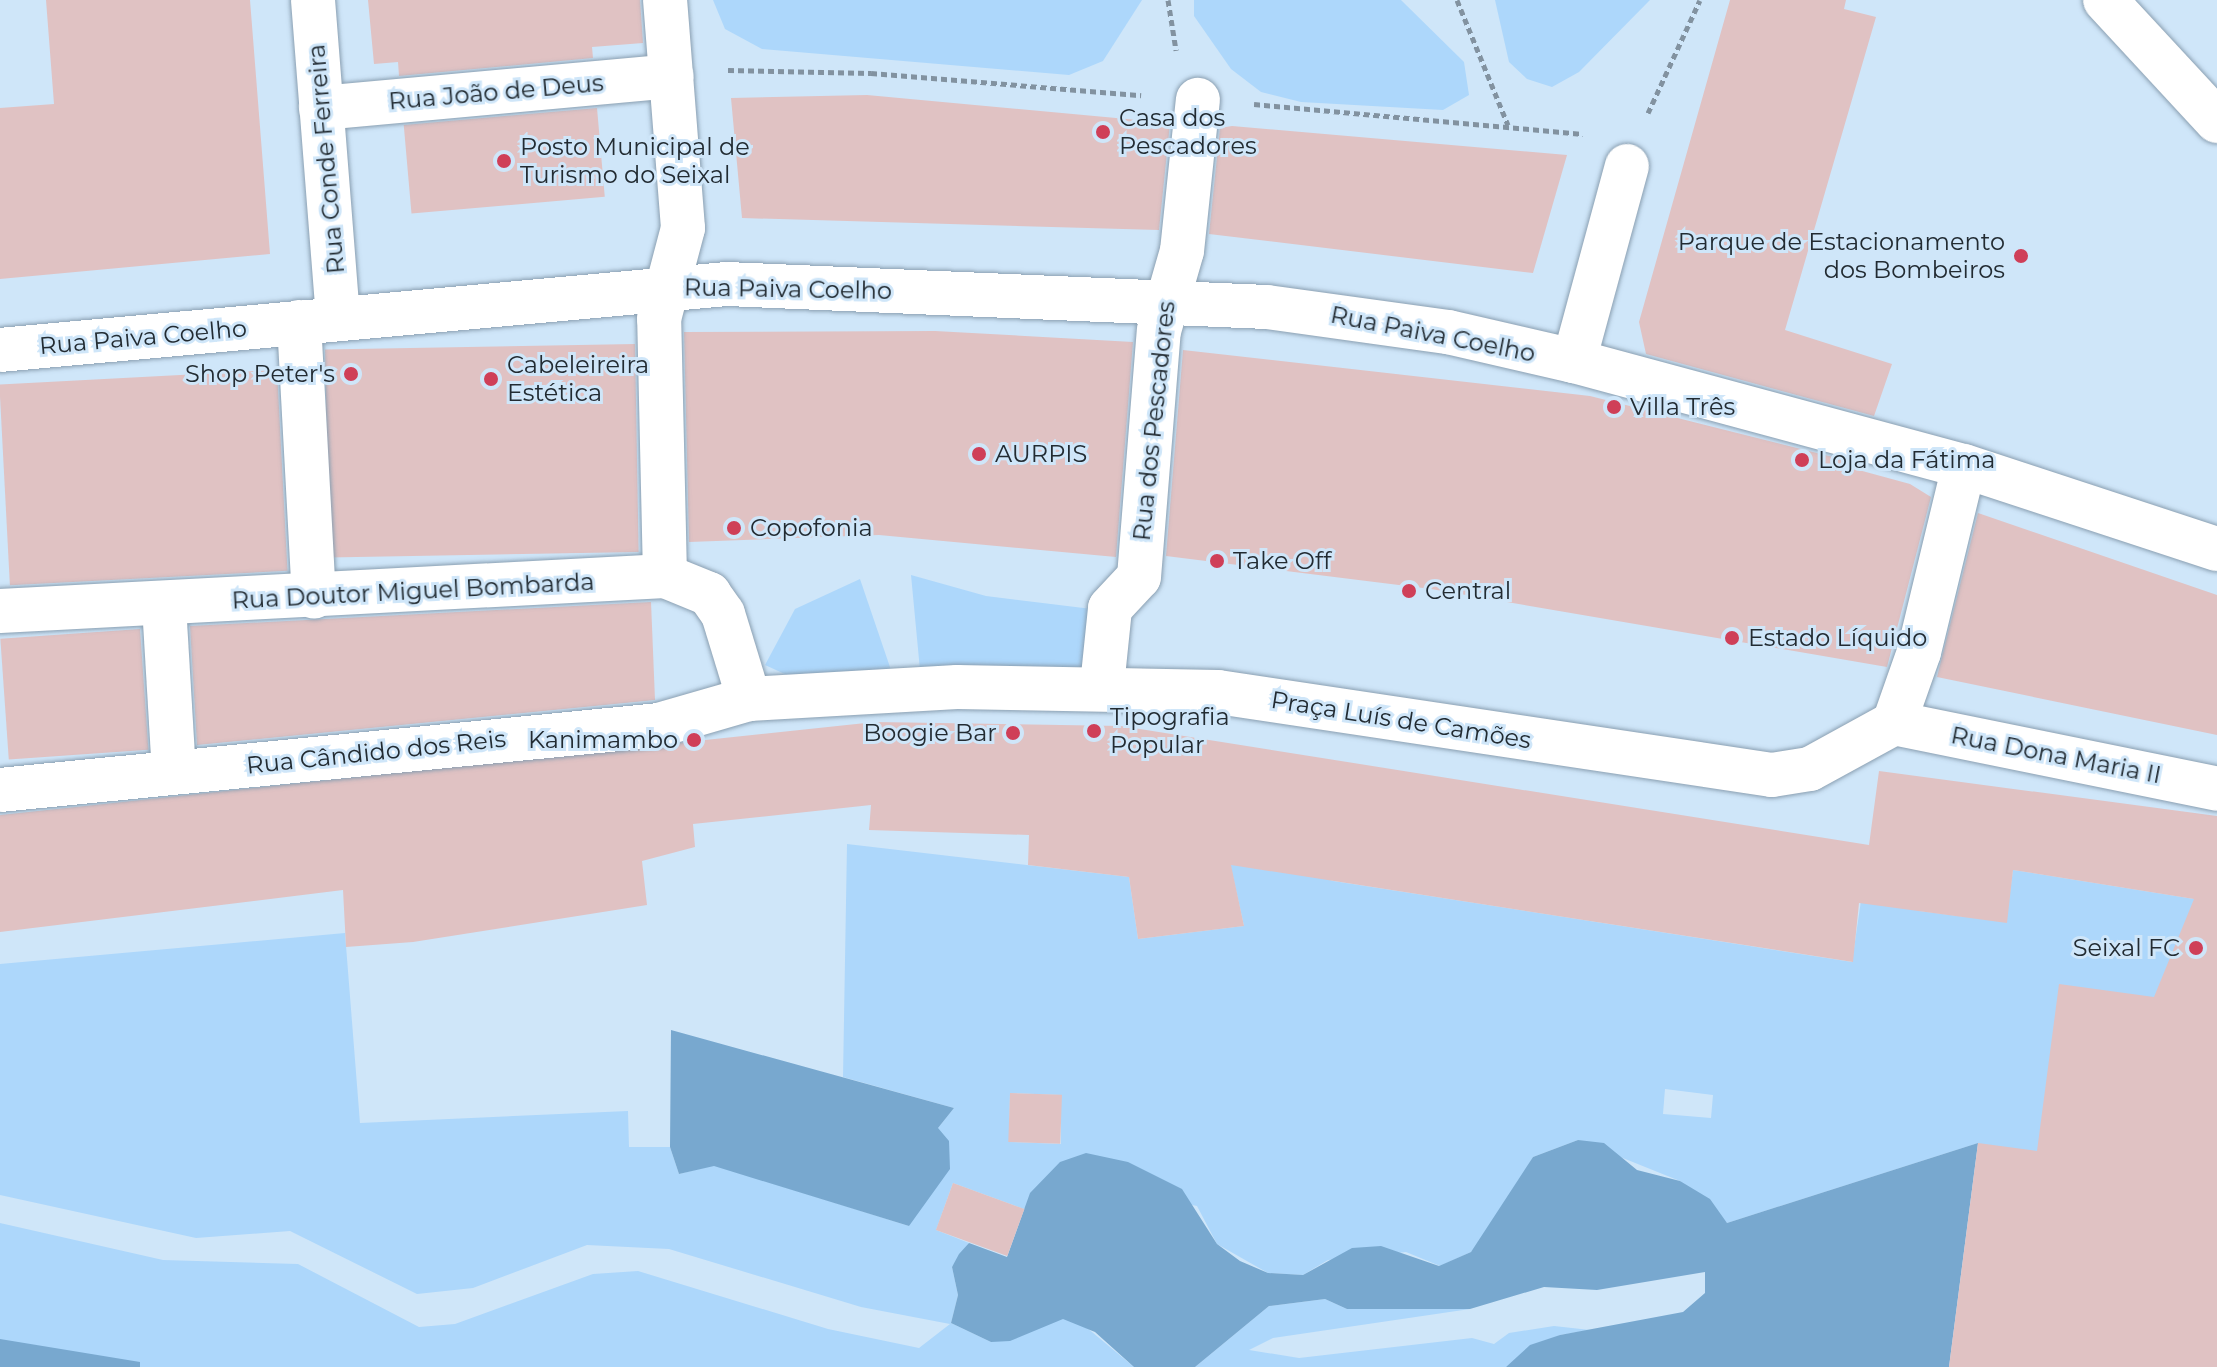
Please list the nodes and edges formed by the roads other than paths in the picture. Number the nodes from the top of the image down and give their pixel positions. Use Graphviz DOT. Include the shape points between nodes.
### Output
graph roads {
  1 [pos="313,0"];
  2 [pos="665,0"];
  3 [pos="2105,0"];
  4 [pos="672,76"];
  5 [pos="1198,100"];
  6 [pos="321,108"];
  7 [pos="2217,121"];
  8 [pos="1627,166"];
  9 [pos="667,288"];
  10 [pos="1164,300"];
  11 [pos="319,320"];
  12 [pos="0,350"];
  13 [pos="1574,361"];
  14 [pos="1964,466"];
  15 [pos="2217,549"];
  16 [pos="665,576"];
  17 [pos="314,597"];
  18 [pos="164,605"];
  19 [pos="0,611"];
  20 [pos="1102,686"];
  21 [pos="749,699"];
  22 [pos="1894,723"];
  23 [pos="174,772"];
  24 [pos="2217,789"];
  25 [pos="0,790"];
  1 -- 6 [label="street, Rua Conde Ferreira"];
  2 -- 4 [label="street"];
  3 -- 7 [label="street"];
  4 -- 6 [label="street, Rua João de Deus"];
  4 -- 9 [label="street" via="683,228"];
  5 -- 10 [label="street, Rua dos Pescadores" via="1182,251"];
  6 -- 11 [label="street, Rua Conde Ferreira"];
  8 -- 13 [label="street"];
  9 -- 10 [label="street, Rua Paiva Coelho"];
  9 -- 11 [label="street, Rua Paiva Coelho"];
  9 -- 16 [label="street" via="659,319"];
  10 -- 13 [label="street, Rua Paiva Coelho" via="1358,317"];
  10 -- 20 [label="street, Rua dos Pescadores" via="1139,577 1110,608"];
  11 -- 12 [label="street, Rua Paiva Coelho"];
  11 -- 17 [label="street, Rua Conde Ferreira"];
  13 -- 14 [label="street, Rua Paiva Coelho"];
  14 -- 15 [label="street, Rua Paiva Coelho"];
  14 -- 22 [label="street" via="1919,652"];
  16 -- 17 [label="street, Rua Doutor Miguel Bombarda"];
  16 -- 21 [label="street, Rua Doutor Miguel Bombarda" via="709,594 723,614"];
  17 -- 18 [label="street, Rua Doutor Miguel Bombarda"];
  18 -- 19 [label="street, Rua Doutor Miguel Bombarda"];
  18 -- 23 [label="street"];
  20 -- 21 [label="street, Praça Luís de Camões"];
  20 -- 22 [label="street, Praça Luís de Camões" via="1218,692 1772,775 1810,769"];
  21 -- 23 [label="street, Rua Cândido dos Reis" via="659,725"];
  22 -- 24 [label="street, Rua Dona Maria II"];
  23 -- 25 [label="street, Rua Cândido dos Reis"];
}
